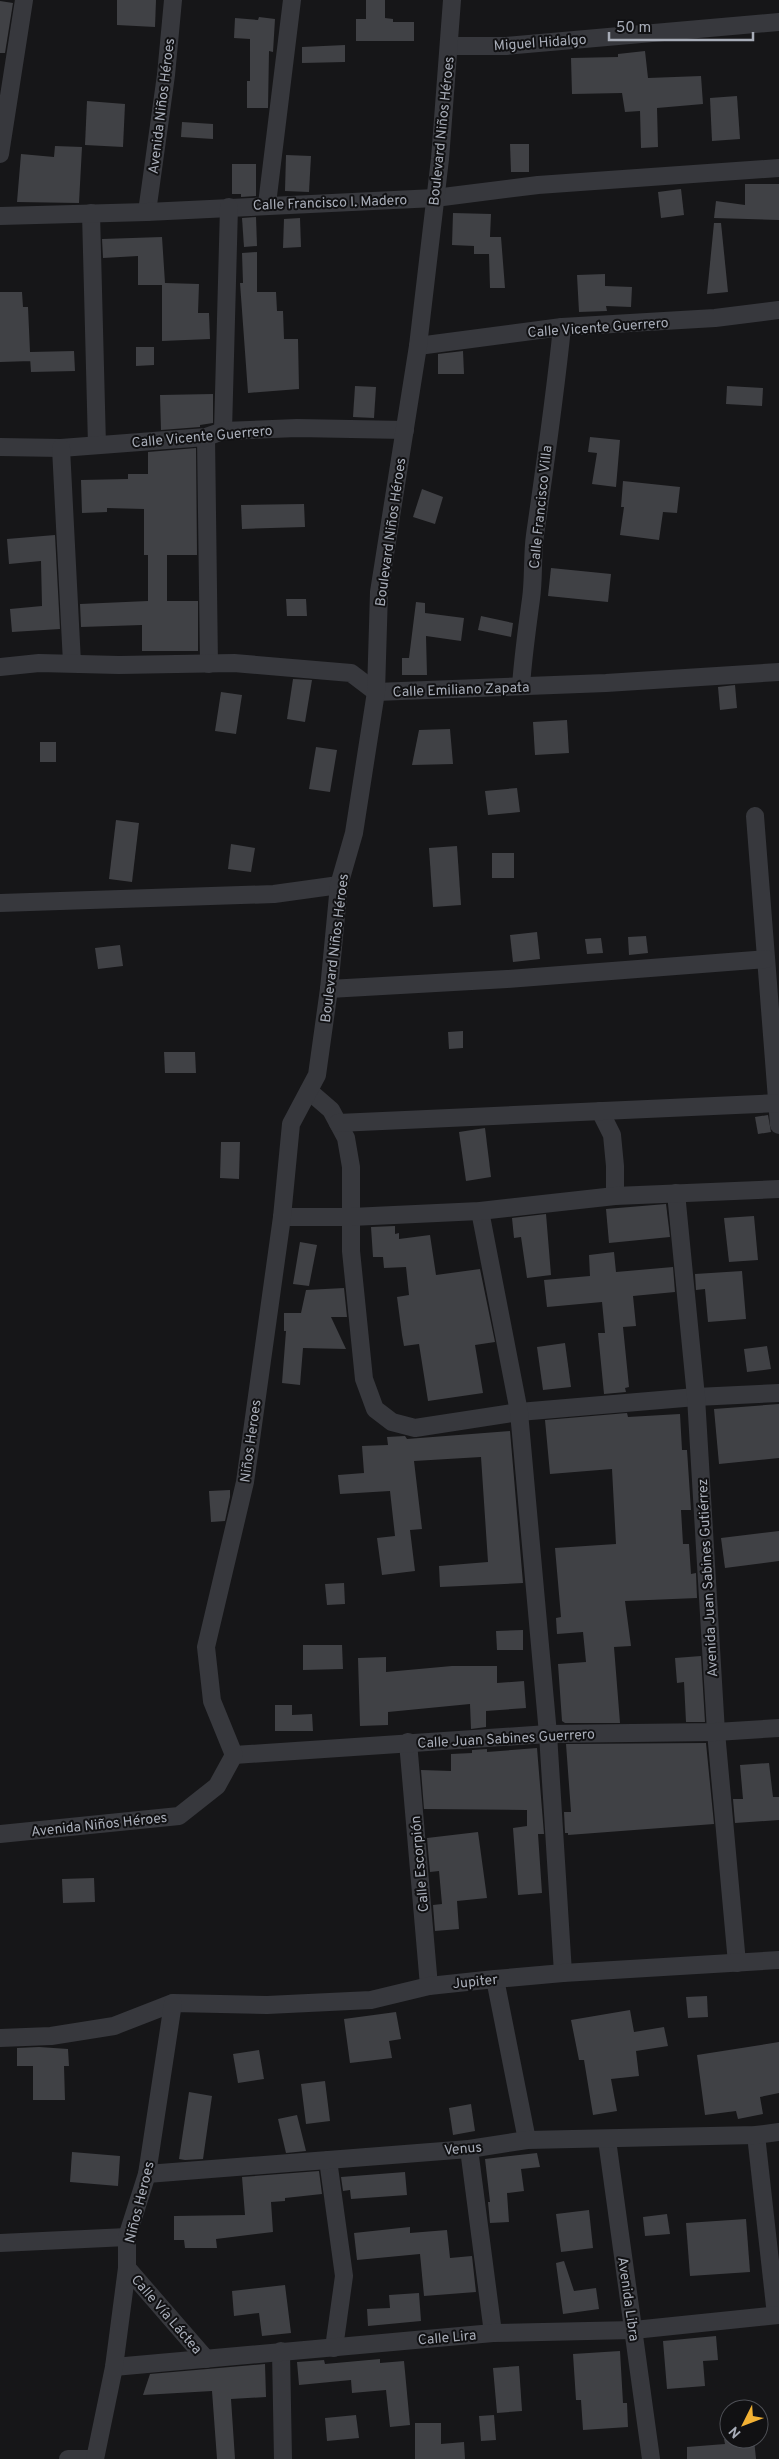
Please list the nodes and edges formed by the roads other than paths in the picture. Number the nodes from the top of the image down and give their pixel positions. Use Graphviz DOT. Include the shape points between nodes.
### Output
graph roads {
  1 [pos="24,0"];
  2 [pos="173,0"];
  3 [pos="292,0"];
  4 [pos="452,0"];
  5 [pos="779,22"];
  6 [pos="450,46"];
  7 [pos="0,154"];
  8 [pos="779,168"];
  9 [pos="435,198"];
  10 [pos="267,204"];
  11 [pos="229,207"];
  12 [pos="147,212"];
  13 [pos="91,213"];
  14 [pos="0,216"];
  15 [pos="779,310"];
  16 [pos="562,327"];
  17 [pos="418,346"];
  18 [pos="405,430"];
  19 [pos="215,434"];
  20 [pos="96,445"];
  21 [pos="0,447"];
  22 [pos="61,448"];
  23 [pos="72,664"];
  24 [pos="209,664"];
  25 [pos="0,666"];
  26 [pos="779,672"];
  27 [pos="521,686"];
  28 [pos="376,692"];
  29 [pos="755,816"];
  30 [pos="340,884"];
  31 [pos="0,903"];
  32 [pos="766,959"];
  33 [pos="329,990"];
  34 [pos="309,1091"];
  35 [pos="778,1103"];
  36 [pos="600,1111"];
  37 [pos="338,1123"];
  38 [pos="779,1124"];
  39 [pos="779,1188"];
  40 [pos="676,1193"];
  41 [pos="615,1196"];
  42 [pos="480,1211"];
  43 [pos="282,1217"];
  44 [pos="351,1217"];
  45 [pos="779,1393"];
  46 [pos="696,1397"];
  47 [pos="519,1412"];
  48 [pos="779,1728"];
  49 [pos="716,1732"];
  50 [pos="548,1734"];
  51 [pos="408,1742"];
  52 [pos="234,1755"];
  53 [pos="0,1834"];
  54 [pos="779,1960"];
  55 [pos="737,1963"];
  56 [pos="564,1973"];
  57 [pos="495,1979"];
  58 [pos="429,1986"];
  59 [pos="173,2003"];
  60 [pos="0,2038"];
  61 [pos="779,2132"];
  62 [pos="756,2135"];
  63 [pos="527,2140"];
  64 [pos="607,2140"];
  65 [pos="469,2149"];
  66 [pos="328,2160"];
  67 [pos="147,2174"];
  68 [pos="127,2237"];
  69 [pos="0,2243"];
  70 [pos="127,2268"];
  71 [pos="777,2315"];
  72 [pos="634,2330"];
  73 [pos="493,2333"];
  74 [pos="334,2348"];
  75 [pos="281,2351"];
  76 [pos="206,2359"];
  77 [pos="114,2367"];
  78 [pos="68,2459"];
  79 [pos="95,2459"];
  80 [pos="282,2459"];
  81 [pos="651,2459"];
  1 -- 7 [label="street"];
  2 -- 12 [label="street, Avenida Niños Héroes"];
  3 -- 10 [label="street"];
  4 -- 6 [label="street, Boulevard Niños Héroes"];
  5 -- 6 [label="street, Miguel Hidalgo" via="506,46"];
  6 -- 9 [label="street, Boulevard Niños Héroes"];
  8 -- 9 [label="street, Calle Francisco I. Madero" via="538,185"];
  9 -- 10 [label="street, Calle Francisco I. Madero" via="338,204"];
  9 -- 17 [label="street, Boulevard Niños Héroes"];
  10 -- 11 [label="street, Calle Francisco I. Madero"];
  11 -- 12 [label="street, Calle Francisco I. Madero"];
  11 -- 19 [label="street"];
  12 -- 13 [label="street, Calle Francisco I. Madero"];
  13 -- 14 [label="street, Calle Francisco I. Madero"];
  13 -- 20 [label="street"];
  15 -- 16 [label="street, Calle Vicente Guerrero" via="715,318"];
  16 -- 17 [label="street, Calle Vicente Guerrero"];
  16 -- 27 [label="street, Calle Francisco Villa" via="535,537 532,598 524,640"];
  17 -- 18 [label="street, Boulevard Niños Héroes"];
  18 -- 19 [label="street, Calle Vicente Guerrero" via="297,428"];
  18 -- 28 [label="street, Boulevard Niños Héroes" via="379,592"];
  19 -- 20 [label="street, Calle Vicente Guerrero"];
  19 -- 24 [label="street"];
  20 -- 22 [label="street, Calle Vicente Guerrero"];
  21 -- 22 [label="street, Calle Vicente Guerrero"];
  22 -- 23 [label="street"];
  23 -- 24 [label="street, Calle Emiliano Zapata"];
  23 -- 25 [label="street, Calle Emiliano Zapata"];
  24 -- 28 [label="street, Calle Emiliano Zapata" via="234,663 350,673"];
  26 -- 27 [label="street, Calle Emiliano Zapata"];
  27 -- 28 [label="street, Calle Emiliano Zapata"];
  28 -- 30 [label="street, Boulevard Niños Héroes" via="354,833"];
  29 -- 32 [label="street"];
  30 -- 31 [label="street" via="274,894"];
  30 -- 33 [label="street, Boulevard Niños Héroes"];
  32 -- 33 [label="street"];
  32 -- 35 [label="street"];
  33 -- 34 [label="street, Boulevard Niños Héroes" via="318,1075"];
  34 -- 37 [label="street" via="330,1110"];
  34 -- 43 [label="street, Niños Heroes" via="291,1124"];
  35 -- 36 [label="street"];
  35 -- 38 [label="street"];
  36 -- 37 [label="street"];
  36 -- 41 [label="street" via="612,1135"];
  37 -- 44 [label="street" via="346,1138 352,1167"];
  39 -- 40 [label="street"];
  40 -- 41 [label="street"];
  40 -- 46 [label="street, Avenida Juan Sabines Gutiérrez"];
  41 -- 42 [label="street"];
  42 -- 44 [label="street"];
  42 -- 47 [label="street"];
  43 -- 44 [label="street"];
  43 -- 52 [label="street, Niños Heroes" via="246,1482 206,1647 212,1701"];
  44 -- 47 [label="street" via="364,1379 375,1409 392,1422 415,1428"];
  45 -- 46 [label="street"];
  46 -- 47 [label="street"];
  46 -- 49 [label="street, Avenida Juan Sabines Gutiérrez"];
  47 -- 50 [label="street"];
  48 -- 49 [label="street, Calle Juan Sabines Guerrero"];
  49 -- 50 [label="street, Calle Juan Sabines Guerrero"];
  49 -- 55 [label="street, Avenida Juan Sabines Gutiérrez"];
  50 -- 51 [label="street, Calle Juan Sabines Guerrero"];
  50 -- 56 [label="street"];
  51 -- 52 [label="street, Calle Juan Sabines Guerrero"];
  51 -- 58 [label="street, Calle Escorpión"];
  52 -- 53 [label="street, Avenida Niños Héroes" via="217,1786 179,1816"];
  54 -- 55 [label="street, Jupiter"];
  55 -- 56 [label="street, Jupiter"];
  56 -- 57 [label="street, Jupiter"];
  57 -- 58 [label="street, Jupiter"];
  57 -- 63 [label="street"];
  58 -- 59 [label="street, Jupiter" via="362,2000 267,2005"];
  59 -- 60 [label="street" via="114,2026 52,2036"];
  59 -- 67 [label="street, Niños Heroes"];
  61 -- 62 [label="street, Venus"];
  62 -- 64 [label="street, Venus"];
  62 -- 71 [label="street"];
  63 -- 64 [label="street, Venus"];
  63 -- 65 [label="street, Venus"];
  64 -- 72 [label="street, Avenida Libra"];
  65 -- 66 [label="street, Venus"];
  65 -- 73 [label="street"];
  66 -- 67 [label="street, Venus"];
  66 -- 74 [label="street" via="344,2276"];
  67 -- 68 [label="street, Niños Heroes"];
  68 -- 69 [label="street"];
  68 -- 70 [label="street, Niños Heroes"];
  70 -- 76 [label="street, Calle Vía Láctea"];
  70 -- 77 [label="street, Niños Heroes"];
  71 -- 72 [label="street, Calle Lira"];
  72 -- 73 [label="street, Calle Lira"];
  72 -- 81 [label="street, Avenida Libra"];
  73 -- 74 [label="street, Calle Lira"];
  74 -- 75 [label="street, Calle Lira"];
  75 -- 76 [label="street, Calle Lira"];
  75 -- 80 [label="street"];
  76 -- 77 [label="street, Calle Lira"];
  77 -- 79 [label="street, Niños Heroes"];
  78 -- 79 [label="street"];
}
